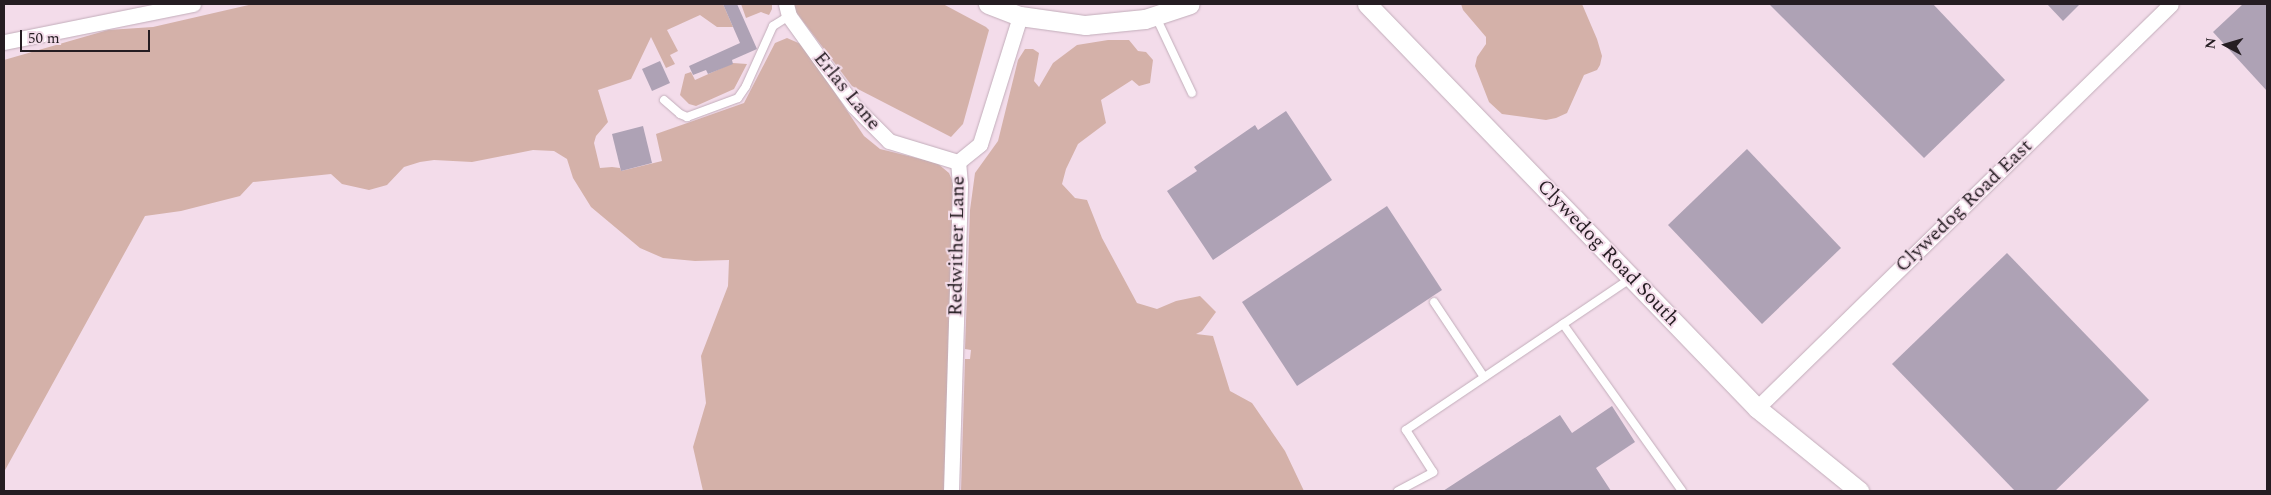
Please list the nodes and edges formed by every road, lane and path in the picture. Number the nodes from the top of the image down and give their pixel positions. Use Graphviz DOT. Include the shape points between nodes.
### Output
graph roads {
  1 [pos="193,4"];
  2 [pos="988,4"];
  3 [pos="1190,4"];
  4 [pos="1367,4"];
  5 [pos="2171,4"];
  6 [pos="787,10"];
  7 [pos="1020,16"];
  8 [pos="1156,17"];
  9 [pos="4,42"];
  10 [pos="1192,93"];
  11 [pos="664,100"];
  12 [pos="958,162"];
  13 [pos="1631,278"];
  14 [pos="1434,302"];
  15 [pos="1563,324"];
  16 [pos="1484,377"];
  17 [pos="1757,408"];
  18 [pos="951,491"];
  19 [pos="1398,491"];
  20 [pos="1682,491"];
  21 [pos="1859,491"];
  1 -- 9 [label="street"];
  2 -- 7 [label="street"];
  3 -- 8 [label="street"];
  4 -- 13 [label="street, Clywedog Road South"];
  5 -- 17 [label="street, Clywedog Road East"];
  6 -- 11 [label="lane" via="772,26 738,98 687,117"];
  6 -- 12 [label="street, Erlas Lane" via="854,106 889,141"];
  7 -- 8 [label="street" via="1085,25"];
  7 -- 12 [label="street, Redwither Lane" via="980,144"];
  8 -- 10 [label="lane"];
  12 -- 18 [label="street, Redwither Lane"];
  13 -- 15 [label="lane"];
  13 -- 17 [label="street, Clywedog Road South"];
  14 -- 16 [label="lane"];
  15 -- 16 [label="lane"];
  15 -- 20 [label="lane"];
  16 -- 19 [label="lane" via="1406,430 1433,472"];
  17 -- 21 [label="street, Clywedog Road South"];
}
